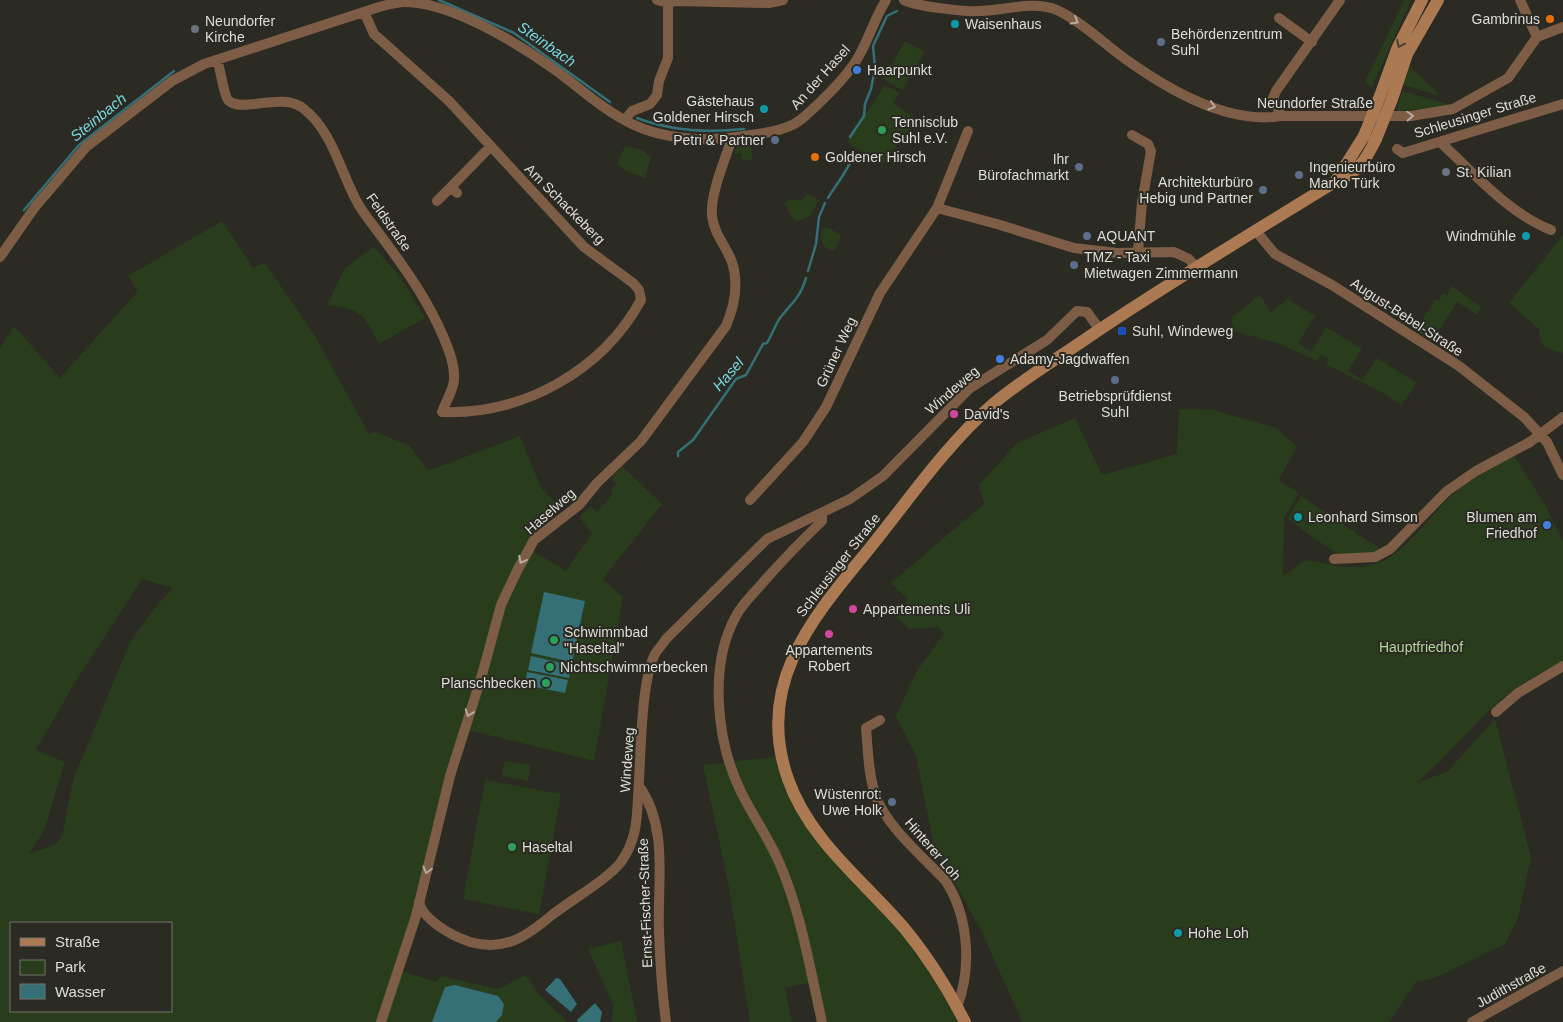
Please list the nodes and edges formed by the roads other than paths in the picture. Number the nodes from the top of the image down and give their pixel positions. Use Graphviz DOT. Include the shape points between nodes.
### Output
graph roads {
  1 [pos="657,0"];
  2 [pos="783,0"];
  3 [pos="886,0"];
  4 [pos="904,0"];
  5 [pos="1340,0"];
  6 [pos="1422,0"];
  7 [pos="1438,0"];
  8 [pos="1520,0"];
  9 [pos="668,3"];
  10 [pos="364,12"];
  11 [pos="1279,18"];
  12 [pos="1563,27"];
  13 [pos="1537,37"];
  14 [pos="1312,42"];
  15 [pos="217,60"];
  16 [pos="1386,97"];
  17 [pos="1563,104"];
  18 [pos="1280,116"];
  19 [pos="625,120"];
  20 [pos="968,131"];
  21 [pos="1132,135"];
  22 [pos="732,138"];
  23 [pos="1440,142"];
  24 [pos="490,147"];
  25 [pos="1397,148"];
  26 [pos="438,201"];
  27 [pos="937,208"];
  28 [pos="1255,230"];
  29 [pos="1551,230"];
  30 [pos="1138,252"];
  31 [pos="0,257"];
  32 [pos="1196,267"];
  33 [pos="1100,330"];
  34 [pos="442,412"];
  35 [pos="1563,417"];
  36 [pos="1541,434"];
  37 [pos="1563,475"];
  38 [pos="750,500"];
  39 [pos="822,513"];
  40 [pos="1334,559"];
  41 [pos="1563,666"];
  42 [pos="1496,712"];
  43 [pos="880,720"];
  44 [pos="640,786"];
  45 [pos="419,902"];
  46 [pos="430,921"];
  47 [pos="411,930"];
  48 [pos="1563,971"];
  49 [pos="957,1007"];
  50 [pos="381,1022"];
  51 [pos="666,1022"];
  52 [pos="822,1022"];
  53 [pos="965,1022"];
  54 [pos="1472,1022"];
  1 -- 9 [label="street"];
  2 -- 9 [label="street" via="770,3 676,0"];
  3 -- 22 [label="street, An der Hasel" via="855,62 803,118 771,132"];
  4 -- 18 [label="street, Neundorfer Straße, one-way" via="977,12 1037,5 1051,8 1086,27 1125,59 1200,102 1249,116"];
  5 -- 14 [label="street"];
  6 -- 16 [label="main road, one-way" via="1397,50"];
  7 -- 16 [label="main road"];
  8 -- 13 [label="street"];
  9 -- 19 [label="street" via="668,64 659,81 657,95 650,104 632,111"];
  10 -- 15 [label="street, An der Hasel"];
  10 -- 19 [label="street, An der Hasel" via="405,2 434,6 510,41"];
  10 -- 24 [label="street, Am Schackeberg" via="374,34 448,101"];
  11 -- 14 [label="street"];
  12 -- 13 [label="street"];
  18 -- 13 [label="street, Neundorfer Straße, one-way" via="1434,114 1453,109 1508,78"];
  14 -- 18 [label="street" via="1272,98"];
  15 -- 31 [label="street, An der Hasel" via="172,81 86,147"];
  15 -- 34 [label="street, Feldstraße" via="226,96 232,102 242,105 291,101 319,125 336,154 356,202 418,285 434,314 454,372 451,391"];
  16 -- 28 [label="main road, bridge" via="1370,138 1334,182"];
  17 -- 23 [label="street, Schleusinger Straße"];
  19 -- 22 [label="street, An der Hasel" via="664,134"];
  20 -- 27 [label="street, Grüner Weg"];
  21 -- 30 [label="street" via="1148,144 1152,151 1142,202"];
  22 -- 45 [label="street, Haselweg, one-way" via="712,207 716,231 732,262 735,284 734,306 726,326 641,441 585,499 534,540 501,605 450,776"];
  23 -- 25 [label="street, Schleusinger Straße" via="1404,153"];
  23 -- 29 [label="street" via="1505,202 1533,223"];
  24 -- 26 [label="street" via="454,190"];
  24 -- 34 [label="street, Am Schackeberg" via="584,247 633,283 641,300 628,320 592,360 564,382 478,411"];
  27 -- 30 [label="street" via="1092,252"];
  27 -- 38 [label="street, Grüner Weg" via="880,292 826,407 803,442"];
  28 -- 32 [label="main road, Schleusinger Straße"];
  28 -- 36 [label="street, August-Bebel-Straße" via="1276,254 1332,285 1459,366"];
  30 -- 32 [label="street" via="1174,252"];
  32 -- 33 [label="main road, Schleusinger Straße"];
  33 -- 39 [label="street, Windeweg" via="1087,312 1077,311 1025,356 988,375 965,392 883,476 850,499"];
  33 -- 49 [label="main road, Schleusinger Straße" via="994,404 947,451 818,611 796,648 783,690 779,733 787,778 796,798 824,840 906,931"];
  35 -- 36 [label="street"];
  36 -- 37 [label="street, August-Bebel-Straße" via="1553,451"];
  36 -- 40 [label="street" via="1447,491 1390,550 1375,557"];
  39 -- 44 [label="street, Windeweg" via="768,539 687,617 655,654 644,705"];
  39 -- 52 [label="street" via="822,521 784,559 736,616 722,657 719,694 719,713 729,763 779,862 796,911"];
  41 -- 42 [label="street" via="1518,693"];
  43 -- 49 [label="street, Hinterer Loh" via="866,728 875,796 886,816 946,880 964,928 964,989"];
  44 -- 46 [label="street, Windeweg" via="637,825 620,863 521,939 481,944 463,939"];
  44 -- 51 [label="street, Ernst-Fischer-Straße" via="648,798 660,842 659,930"];
  45 -- 46 [label="street" via="421,911"];
  45 -- 47 [label="street, Haselweg"];
  46 -- 47 [label="street"];
  47 -- 50 [label="street, Haselweg"];
  48 -- 54 [label="street, Judithstraße"];
  49 -- 53 [label="main road, Schleusinger Straße"];
}
